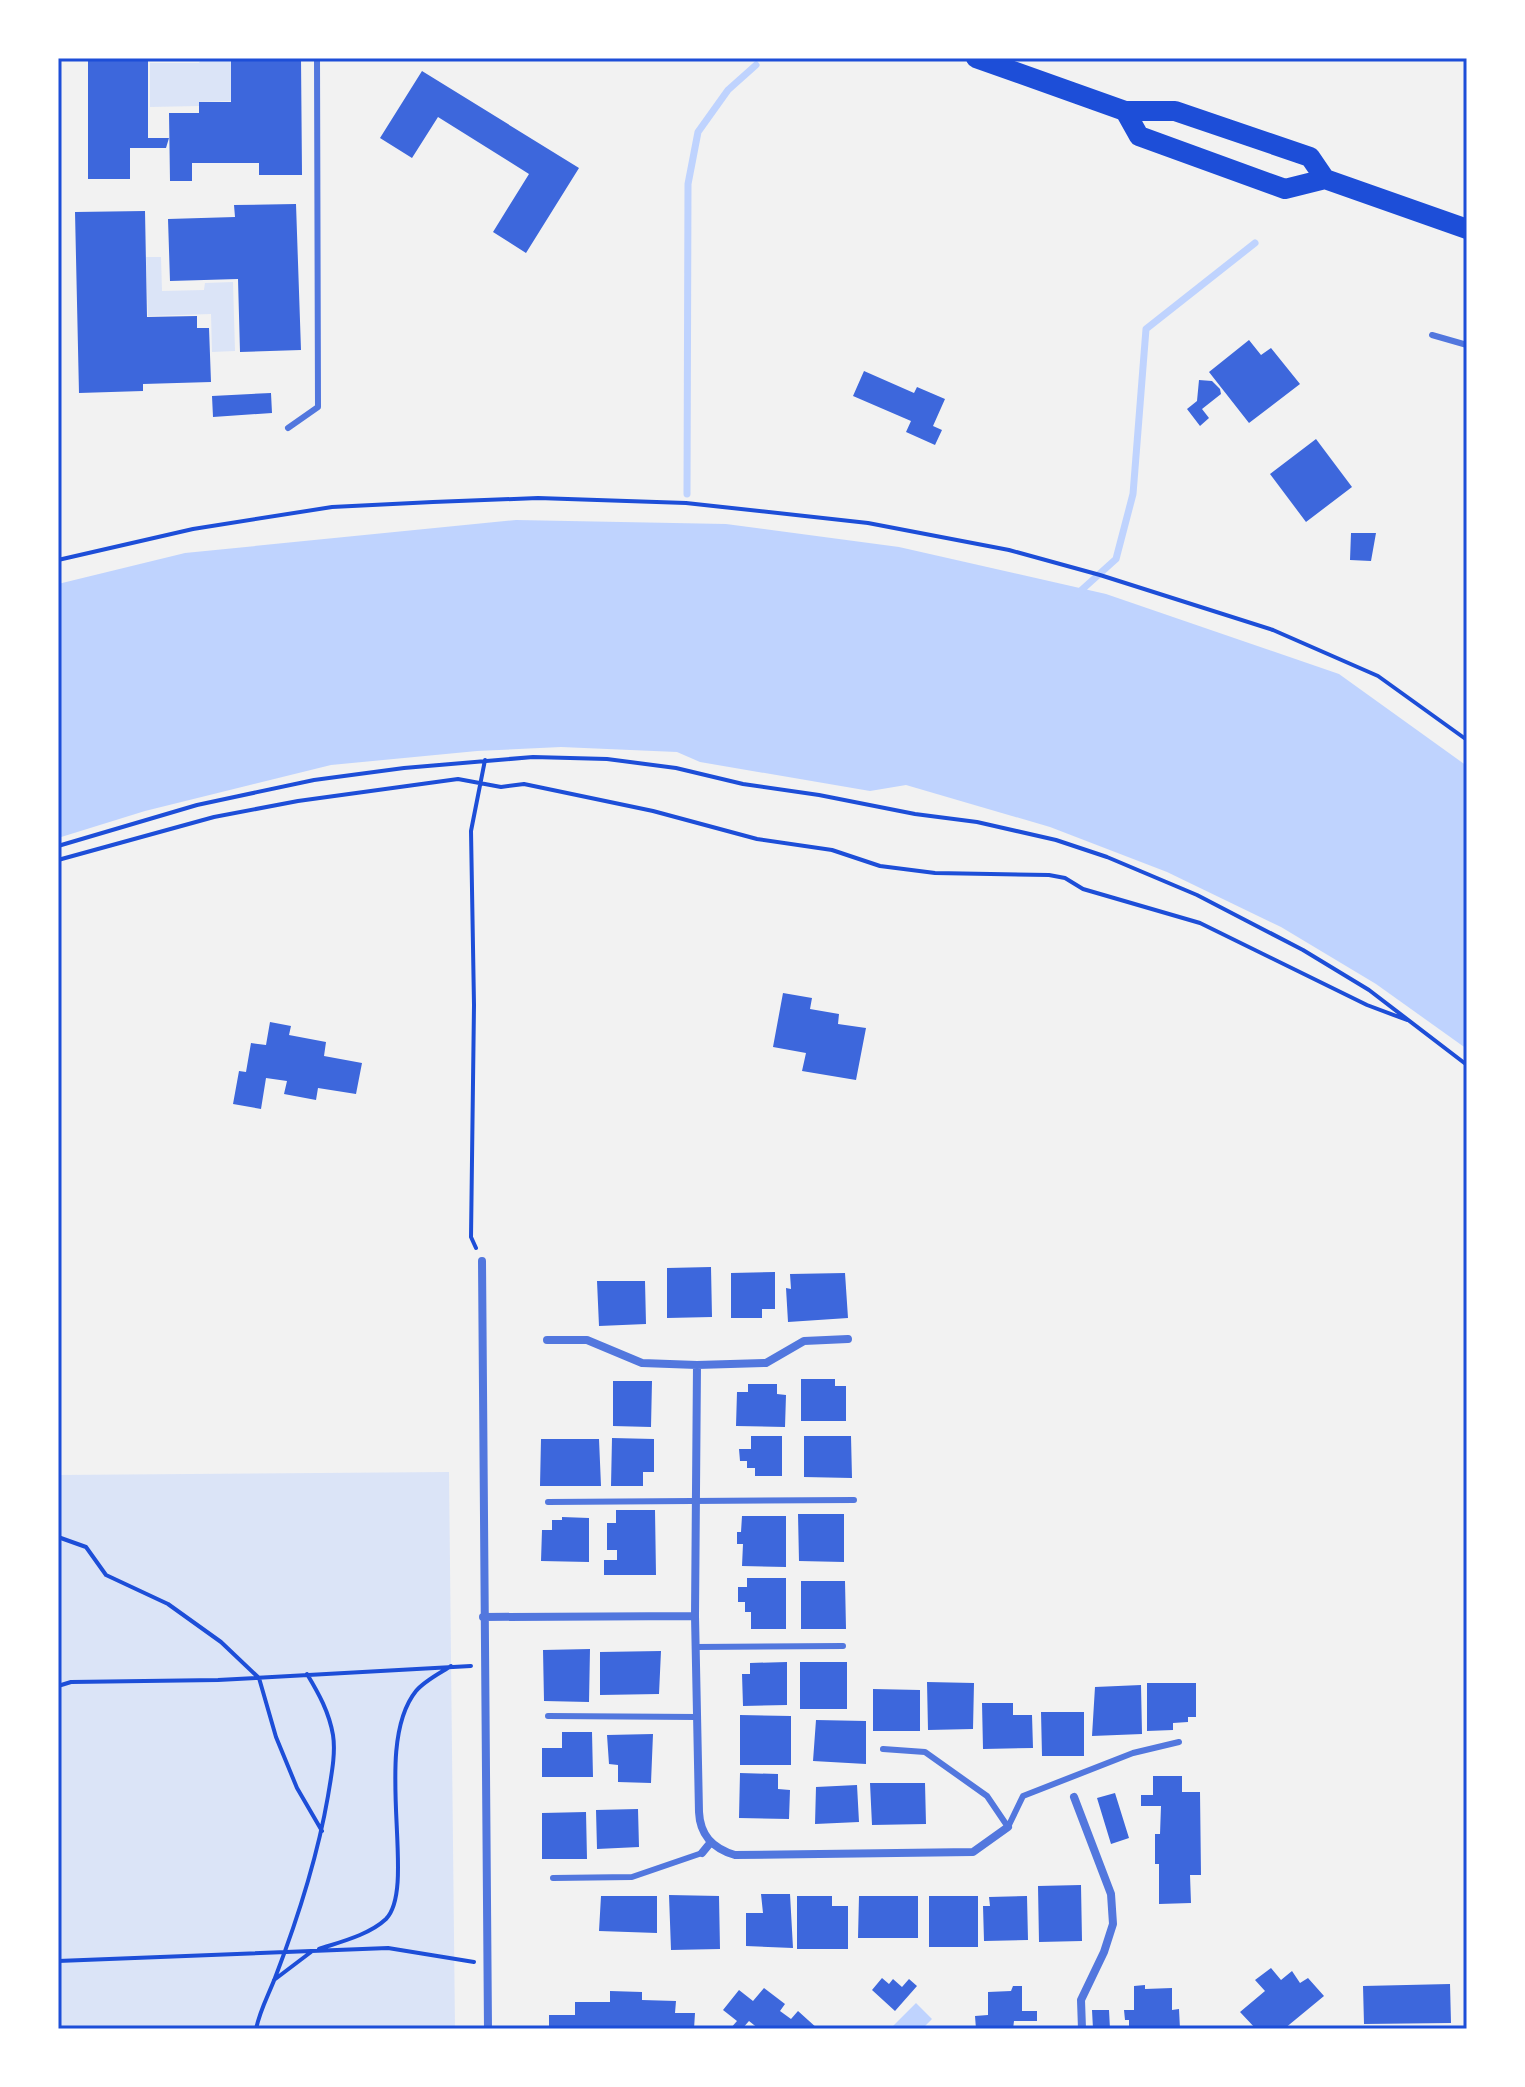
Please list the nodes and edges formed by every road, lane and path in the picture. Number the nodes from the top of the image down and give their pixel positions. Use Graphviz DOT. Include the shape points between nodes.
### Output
graph roads {
  1 [pos="317,58"];
  2 [pos="976,58"];
  3 [pos="1125,111"];
  4 [pos="1325,179"];
  5 [pos="1467,229"];
  6 [pos="1432,335"];
  7 [pos="1467,345"];
  8 [pos="288,428"];
  9 [pos="58,560"];
  10 [pos="1467,740"];
  11 [pos="485,760"];
  12 [pos="481,784"];
  13 [pos="58,846"];
  14 [pos="58,860"];
  15 [pos="1413,1022"];
  16 [pos="1467,1065"];
  17 [pos="482,1261"];
  18 [pos="848,1339"];
  19 [pos="547,1340"];
  20 [pos="697,1365"];
  21 [pos="695,1500"];
  22 [pos="854,1500"];
  23 [pos="548,1502"];
  24 [pos="58,1537"];
  25 [pos="695,1616"];
  26 [pos="483,1617"];
  27 [pos="843,1646"];
  28 [pos="696,1647"];
  29 [pos="451,1666"];
  30 [pos="485,1667"];
  31 [pos="307,1673"];
  32 [pos="259,1678"];
  33 [pos="58,1686"];
  34 [pos="548,1716"];
  35 [pos="697,1717"];
  36 [pos="1179,1742"];
  37 [pos="883,1749"];
  38 [pos="1074,1797"];
  39 [pos="1008,1827"];
  40 [pos="322,1831"];
  41 [pos="711,1842"];
  42 [pos="702,1853"];
  43 [pos="553,1878"];
  44 [pos="312,1951"];
  45 [pos="283,1952"];
  46 [pos="58,1961"];
  47 [pos="486,1965"];
  48 [pos="274,1980"];
  49 [pos="256,2029"];
  50 [pos="488,2029"];
  51 [pos="1082,2029"];
  1 -- 8 [label="lane" via="318,407"];
  2 -- 3 [label="main road"];
  3 -- 4 [label="main road" via="1190,116 1310,157"];
  3 -- 4 [label="main road" via="1139,136 1285,189"];
  4 -- 5 [label="main road"];
  6 -- 7 [label="lane"];
  9 -- 10 [label="path" via="193,529 316,510 433,502 538,498 686,503 868,523 1040,558 1273,630 1378,676"];
  11 -- 12 [label="path"];
  11 -- 13 [label="path" via="314,780 197,805"];
  11 -- 15 [label="path" via="533,757 676,768 1056,840 1197,895 1303,950"];
  12 -- 14 [label="path" via="458,779 298,801 214,817"];
  12 -- 15 [label="path" via="524,784 757,839 832,850 880,866 1065,878 1083,889 1200,923"];
  12 -- 17 [label="path" via="471,831 471,1237"];
  15 -- 16 [label="path"];
  17 -- 26 [label="street"];
  18 -- 20 [label="street" via="804,1341 766,1363"];
  19 -- 20 [label="street" via="587,1340 642,1363"];
  20 -- 21 [label="street"];
  21 -- 22 [label="lane"];
  21 -- 23 [label="lane"];
  21 -- 25 [label="street"];
  24 -- 32 [label="path" via="86,1547 106,1575 168,1604"];
  25 -- 26 [label="street"];
  25 -- 28 [label="street"];
  26 -- 30 [label="street"];
  27 -- 28 [label="lane"];
  28 -- 35 [label="street"];
  29 -- 30 [label="path"];
  29 -- 31 [label="path"];
  29 -- 44 [label="path" via="416,1691 403,1717 394,1756 397,1890 387,1918 354,1938"];
  30 -- 47 [label="street"];
  31 -- 32 [label="path"];
  31 -- 40 [label="path" via="326,1707 334,1738"];
  32 -- 33 [label="path"];
  32 -- 40 [label="path" via="281,1750"];
  34 -- 35 [label="lane"];
  35 -- 41 [label="street" via="700,1828"];
  36 -- 39 [label="lane" via="1133,1753 1023,1796"];
  37 -- 39 [label="lane" via="925,1752 987,1796"];
  38 -- 51 [label="street" via="1111,1894 1113,1924 1081,2000"];
  39 -- 41 [label="street" via="973,1852 735,1855"];
  40 -- 45 [label="path" via="305,1899"];
  41 -- 42 [label="street"];
  42 -- 43 [label="lane" via="632,1877"];
  44 -- 45 [label="path"];
  44 -- 47 [label="path" via="388,1948"];
  44 -- 48 [label="path"];
  45 -- 46 [label="path"];
  45 -- 48 [label="path"];
  47 -- 50 [label="street"];
  48 -- 49 [label="path"];
}
